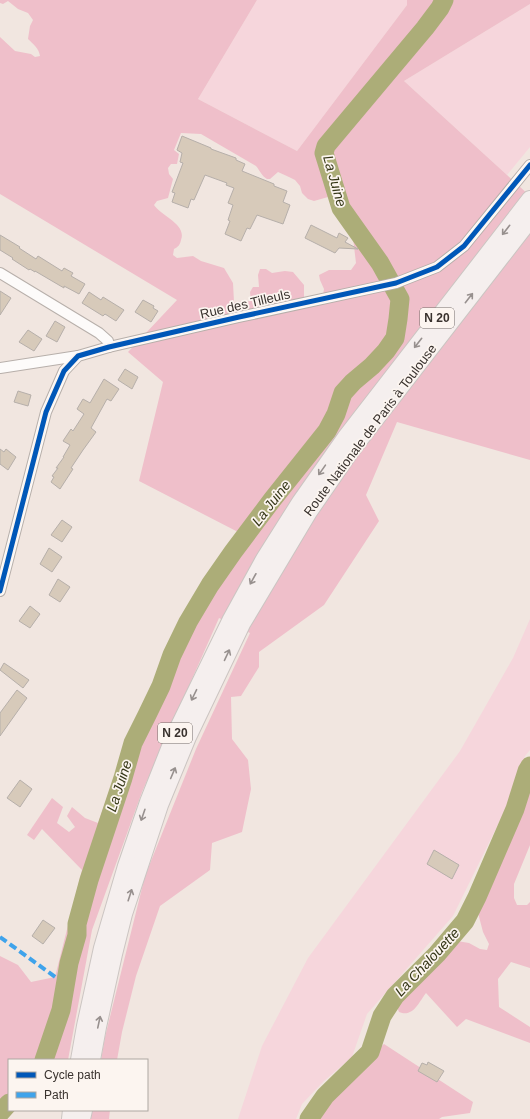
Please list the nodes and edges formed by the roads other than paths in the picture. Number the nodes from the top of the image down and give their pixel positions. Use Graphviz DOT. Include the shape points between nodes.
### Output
graph roads {
  1 [pos="530,165"];
  2 [pos="530,199"];
  3 [pos="530,220"];
  4 [pos="0,273"];
  5 [pos="110,347"];
  6 [pos="78,356"];
  7 [pos="0,368"];
  8 [pos="2,574"];
  9 [pos="0,591"];
  10 [pos="79,1059"];
  11 [pos="92,1059"];
  1 -- 5 [label="street, Rue des Tilleuls" via="464,246 437,267 387,285"];
  2 -- 10 [label="main road, Route Nationale de Paris à Toulouse / N 20, one-way" via="345,438 264,559 231,619 175,734 148,802 102,948"];
  11 -- 3 [label="main road, Route Nationale de Paris à Toulouse / N 20, one-way" via="114,954 160,806 188,737 242,624 309,512 351,451"];
  4 -- 5 [label="street" via="99,332"];
  5 -- 6 [label="street, Rue des Tilleuls"];
  6 -- 7 [label="street, Rue des Tilleuls"];
  6 -- 8 [label="street" via="64,372 46,412"];
  8 -- 9 [label="street"];
}
